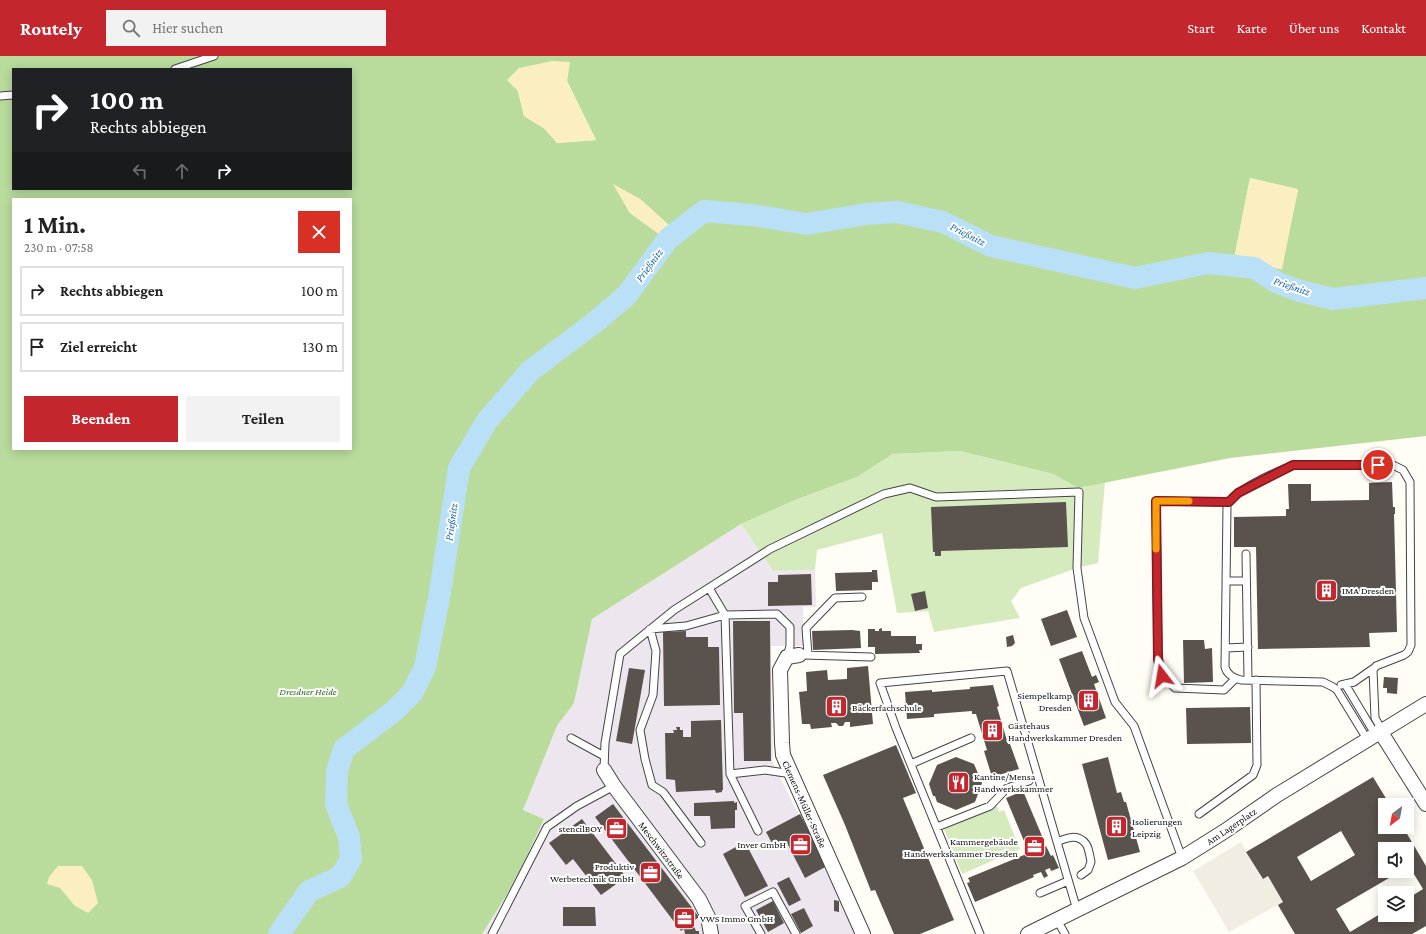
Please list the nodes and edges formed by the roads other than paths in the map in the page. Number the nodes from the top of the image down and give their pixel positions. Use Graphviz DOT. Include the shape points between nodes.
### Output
graph roads {
  1 [pos="213,56"];
  2 [pos="178,68"];
  3 [pos="12,94"];
  4 [pos="0,96"];
  5 [pos="1229,502"];
  6 [pos="1246,554"];
  7 [pos="1227,581"];
  8 [pos="1246,581"];
  9 [pos="709,588"];
  10 [pos="862,597"];
  11 [pos="725,615"];
  12 [pos="650,630"];
  13 [pos="1226,648"];
  14 [pos="1248,648"];
  15 [pos="798,656"];
  16 [pos="871,657"];
  17 [pos="1374,668"];
  18 [pos="1235,679"];
  19 [pos="1248,680"];
  20 [pos="1256,680"];
  21 [pos="1344,684"];
  22 [pos="1333,687"];
  23 [pos="1426,704"];
  24 [pos="1376,734"];
  25 [pos="571,738"];
  26 [pos="971,738"];
  27 [pos="604,763"];
  28 [pos="911,764"];
  29 [pos="730,774"];
  30 [pos="792,774"];
  31 [pos="1029,781"];
  32 [pos="614,786"];
  33 [pos="1426,804"];
  34 [pos="1199,814"];
  35 [pos="937,827"];
  36 [pos="758,831"];
  37 [pos="701,842"];
  38 [pos="1057,842"];
  39 [pos="1182,858"];
  40 [pos="1081,875"];
  41 [pos="1068,881"];
  42 [pos="1040,893"];
  43 [pos="1077,910"];
  44 [pos="1057,920"];
  45 [pos="492,934"];
  46 [pos="711,934"];
  47 [pos="761,934"];
  48 [pos="796,934"];
  49 [pos="863,934"];
  50 [pos="980,934"];
  51 [pos="1028,934"];
  52 [pos="1065,934"];
  1 -- 2 [label="lane"];
  3 -- 4 [label="lane"];
  5 -- 7 [label="lane"];
  5 -- 17 [label="lane" via="1238,493 1293,465 1393,465 1406,473 1410,482 1411,645 1404,655"];
  5 -- 18 [label="lane" via="1156,501 1158,659 1162,676 1175,688 1224,690"];
  6 -- 8 [label="lane"];
  7 -- 8 [label="lane"];
  7 -- 13 [label="lane"];
  8 -- 14 [label="lane"];
  9 -- 11 [label="lane"];
  9 -- 12 [label="lane" via="674,610"];
  9 -- 39 [label="lane" via="770,549 884,494 910,488 936,497 1079,492 1077,568 1084,618 1115,702 1134,726"];
  10 -- 15 [label="lane" via="835,598 806,628"];
  11 -- 12 [label="lane" via="686,626"];
  11 -- 15 [label="lane" via="777,614 790,627 790,646"];
  11 -- 29 [label="lane"];
  12 -- 27 [label="lane" via="620,654"];
  12 -- 37 [label="lane" via="656,651 653,695 640,730 645,758 652,785 663,792"];
  13 -- 14 [label="lane"];
  13 -- 18 [label="lane" via="1226,672"];
  14 -- 19 [label="lane"];
  15 -- 16 [label="lane"];
  15 -- 30 [label="street, Clemens-Müller-Straße" via="780,670 783,755"];
  17 -- 21 [label="lane" via="1354,682"];
  17 -- 24 [label="lane" via="1372,673"];
  18 -- 19 [label="lane"];
  19 -- 20 [label="lane"];
  20 -- 22 [label="lane" via="1323,682"];
  20 -- 34 [label="lane" via="1256,770 1253,775"];
  21 -- 22 [label="lane"];
  21 -- 24 [label="lane"];
  22 -- 24 [label="lane"];
  23 -- 24 [label="street, Am Lagerplatz"];
  24 -- 33 [label="street"];
  24 -- 39 [label="street, Am Lagerplatz"];
  25 -- 27 [label="lane"];
  26 -- 28 [label="lane"];
  27 -- 32 [label="street, Meschwitzstraße"];
  28 -- 35 [label="lane"];
  28 -- 38 [label="lane" via="880,683 1007,671"];
  29 -- 30 [label="lane" via="765,770"];
  29 -- 36 [label="lane"];
  30 -- 49 [label="street, Clemens-Müller-Straße"];
  31 -- 35 [label="lane" via="1007,788 990,806"];
  32 -- 45 [label="lane" via="577,806 547,827"];
  32 -- 46 [label="street, Meschwitzstraße" via="699,899 708,917"];
  35 -- 50 [label="lane"];
  38 -- 40 [label="lane" via="1079,838 1086,844 1091,862 1088,870"];
  38 -- 41 [label="lane"];
  39 -- 43 [label="street, Am Lagerplatz"];
  41 -- 42 [label="lane"];
  41 -- 43 [label="lane"];
  43 -- 44 [label="street, Am Lagerplatz"];
  44 -- 51 [label="street, Am Lagerplatz"];
  44 -- 52 [label="lane"];
  47 -- 48 [label="lane" via="745,906 773,892"];
}
